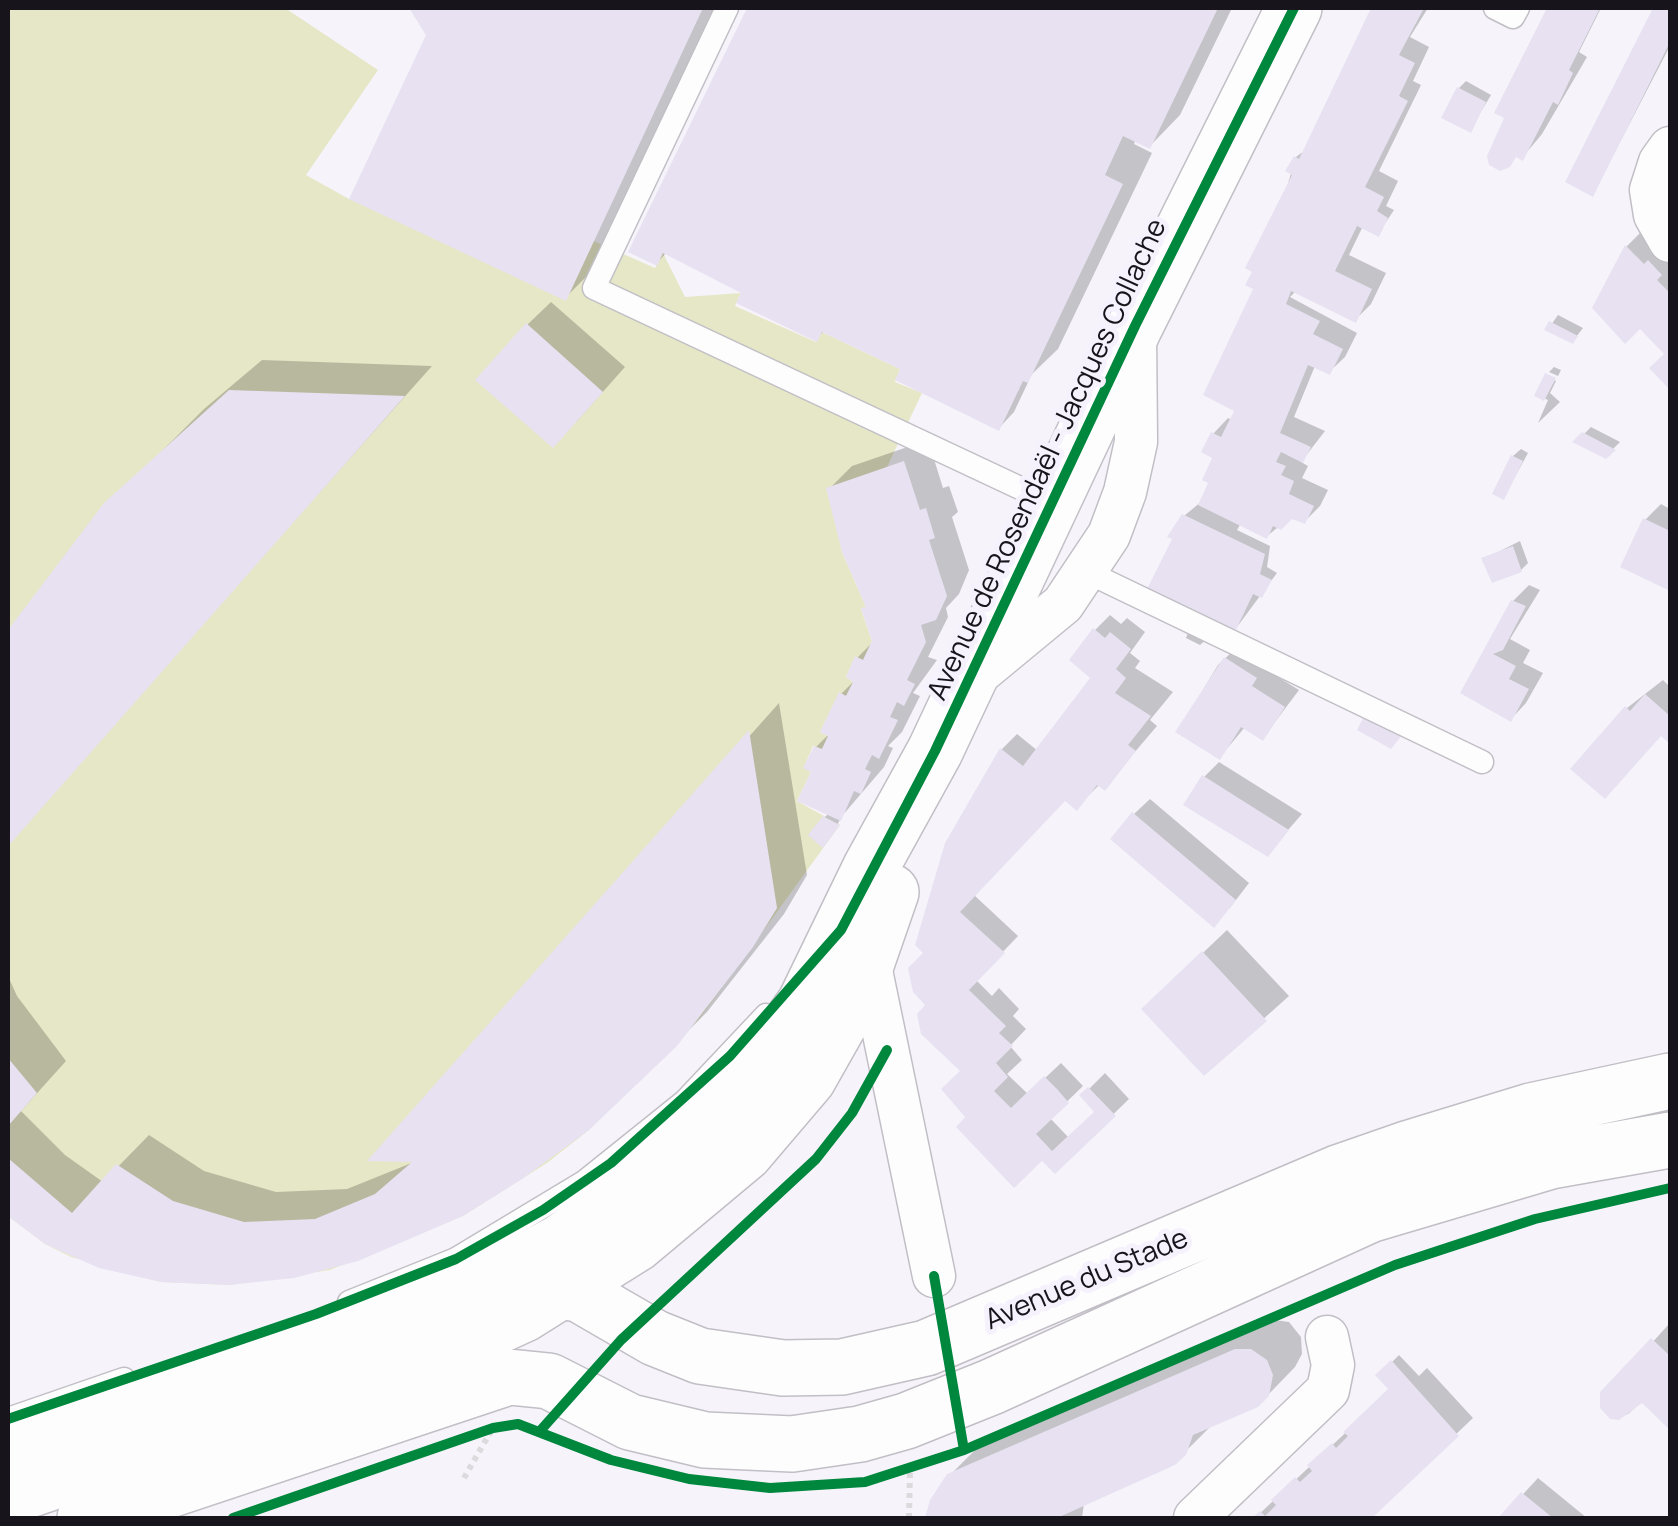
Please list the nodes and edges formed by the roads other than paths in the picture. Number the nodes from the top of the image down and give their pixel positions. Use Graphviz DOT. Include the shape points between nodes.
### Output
graph roads {
  1 [pos="727,8"];
  2 [pos="1294,8"];
  3 [pos="1495,8"];
  4 [pos="1518,8"];
  5 [pos="1670,148"];
  6 [pos="1670,241"];
  7 [pos="1135,326"];
  8 [pos="1052,503"];
  9 [pos="1087,572"];
  10 [pos="967,684"];
  11 [pos="1482,762"];
  12 [pos="855,946"];
  13 [pos="1670,1081"];
  14 [pos="1670,1140"];
  15 [pos="637,1216"];
  16 [pos="934,1276"];
  17 [pos="566,1290"];
  18 [pos="444,1298"];
  19 [pos="316,1314"];
  20 [pos="1327,1337"];
  21 [pos="676,1348"];
  22 [pos="574,1391"];
  23 [pos="8,1419"];
  24 [pos="8,1448"];
  25 [pos="8,1498"];
  26 [pos="85,1518"];
  27 [pos="1195,1518"];
  1 -- 8 [label="lane" via="594,288"];
  2 -- 7 [label="main road, Avenue de Rosendaël - Jacques Collache"];
  3 -- 4 [label="lane" via="1513,17"];
  5 -- 6 [label="street" via="1651,190 1655,216"];
  7 -- 8 [label="main road, Avenue de Rosendaël - Jacques Collache"];
  7 -- 9 [label="street, Avenue de Rosendaël - Jacques Collache" via="1132,468 1113,525"];
  8 -- 10 [label="main road, Avenue de Rosendaël - Jacques Collache"];
  9 -- 10 [label="street, Avenue de Rosendaël - Jacques Collache" via="1063,604"];
  9 -- 11 [label="lane"];
  10 -- 12 [label="main road, Avenue de Rosendaël - Jacques Collache"];
  12 -- 15 [label="main road, Avenue de Rosendaël - Jacques Collache" via="762,1067 684,1149"];
  12 -- 16 [label="street"];
  12 -- 19 [label="lane" via="611,1163 531,1218 466,1254"];
  13 -- 21 [label="main road, Avenue du Stade" via="1513,1116 1338,1173 907,1354 842,1368 784,1368"];
  14 -- 22 [label="main road, Avenue du Stade" via="1551,1162 1369,1215 990,1387 860,1434 792,1444 704,1440 630,1422"];
  15 -- 17 [label="main road" via="579,1250"];
  15 -- 18 [label="main road, Avenue de Rosendaël - Jacques Collache"];
  15 -- 21 [label="main road" via="637,1293"];
  17 -- 18 [label="main road, Avenue du Stade" via="497,1286"];
  17 -- 21 [label="main road, Avenue du Stade"];
  17 -- 22 [label="main road" via="562,1344"];
  17 -- 25 [label="main road" via="461,1343"];
  18 -- 19 [label="lane"];
  18 -- 24 [label="main road, Avenue de Rosendaël - Jacques Collache"];
  19 -- 23 [label="lane"];
  20 -- 27 [label="street" via="1333,1365 1328,1390"];
  22 -- 26 [label="main road, Avenue du Stade" via="522,1376 487,1418"];
}
